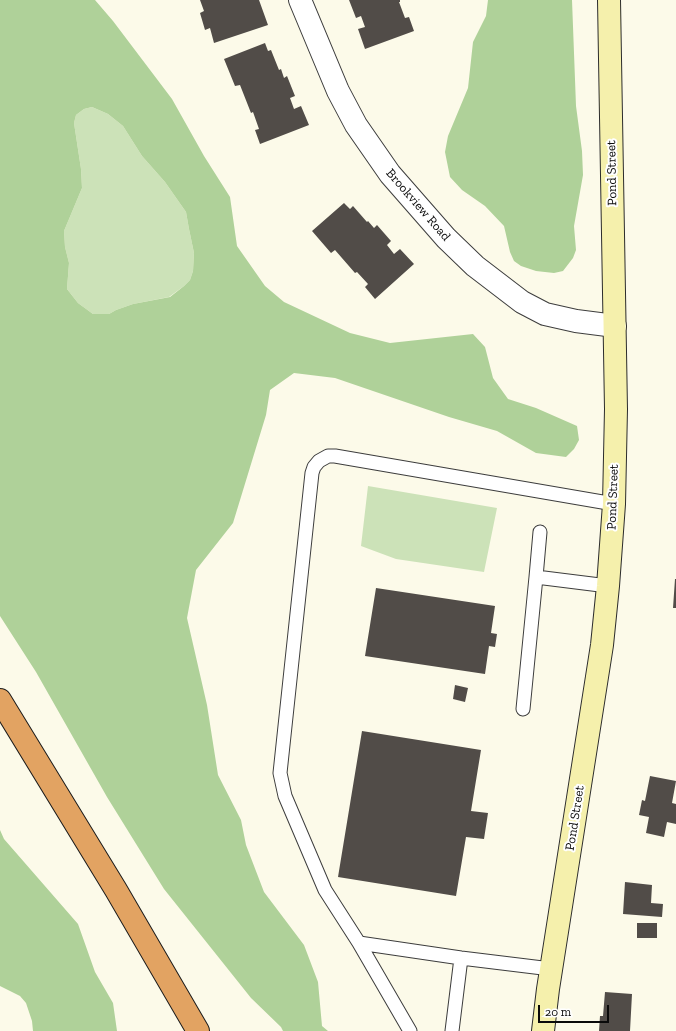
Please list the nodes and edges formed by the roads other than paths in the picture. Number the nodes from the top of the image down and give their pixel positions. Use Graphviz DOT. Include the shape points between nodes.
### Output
graph roads {
  1 [pos="300,0"];
  2 [pos="609,0"];
  3 [pos="615,326"];
  4 [pos="614,504"];
  5 [pos="540,532"];
  6 [pos="536,577"];
  7 [pos="608,586"];
  8 [pos="0,700"];
  9 [pos="523,709"];
  10 [pos="359,943"];
  11 [pos="461,958"];
  12 [pos="550,979"];
  13 [pos="196,1029"];
  14 [pos="410,1031"];
  15 [pos="452,1031"];
  16 [pos="543,1031"];
  1 -- 3 [label="street, Brookview Road" via="338,91 356,125 390,174 446,238 475,266 522,302 545,314"];
  2 -- 3 [label="main road, Pond Street"];
  3 -- 4 [label="main road, Pond Street"];
  4 -- 7 [label="main road, Pond Street"];
  4 -- 10 [label="lane" via="335,456 325,457 314,466 280,781 284,796 325,890"];
  5 -- 6 [label="lane"];
  6 -- 7 [label="lane"];
  6 -- 9 [label="lane"];
  7 -- 12 [label="main road, Pond Street" via="596,688"];
  8 -- 13 [label="highway" via="112,883"];
  10 -- 11 [label="lane"];
  10 -- 14 [label="lane"];
  11 -- 12 [label="lane"];
  11 -- 15 [label="lane"];
  12 -- 16 [label="main road, Pond Street"];
}
